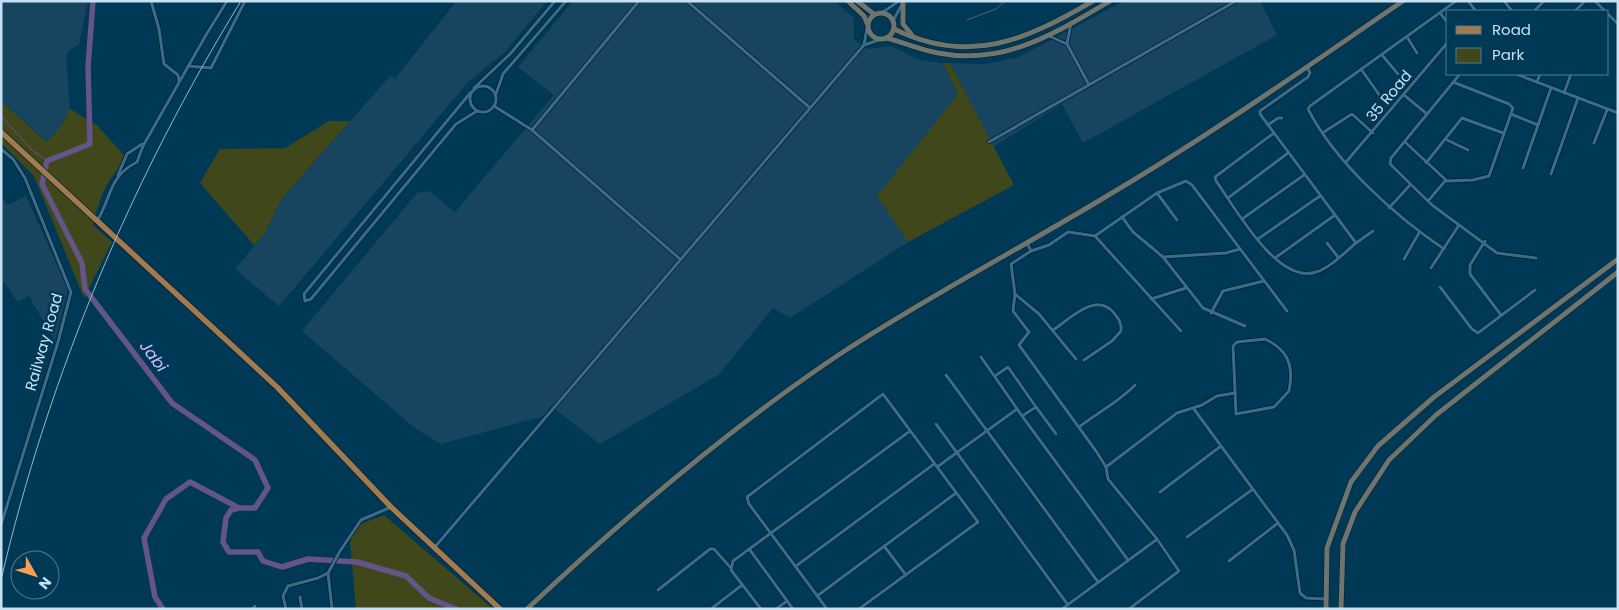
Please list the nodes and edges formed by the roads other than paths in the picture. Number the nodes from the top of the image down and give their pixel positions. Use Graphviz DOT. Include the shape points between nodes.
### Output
graph roads {
  1 [pos="151,1"];
  2 [pos="227,1"];
  3 [pos="245,1"];
  4 [pos="555,1"];
  5 [pos="566,1"];
  6 [pos="639,1"];
  7 [pos="687,1"];
  8 [pos="848,1"];
  9 [pos="857,1"];
  10 [pos="1093,1"];
  11 [pos="1110,1"];
  12 [pos="1236,1"];
  13 [pos="1402,1"];
  14 [pos="1456,1"];
  15 [pos="1544,1"];
  16 [pos="1585,1"];
  17 [pos="1595,1"];
  18 [pos="902,2"];
  19 [pos="1535,10"];
  20 [pos="1576,10"];
  21 [pos="1604,10"];
  22 [pos="883,12"];
  23 [pos="1440,13"];
  24 [pos="874,14"];
  25 [pos="1609,17"];
  26 [pos="1446,20"];
  27 [pos="893,21"];
  28 [pos="1071,23"];
  29 [pos="1618,24"];
  30 [pos="867,26"];
  31 [pos="894,29"];
  32 [pos="1048,36"];
  33 [pos="914,37"];
  34 [pos="1407,37"];
  35 [pos="884,39"];
  36 [pos="1067,44"];
  37 [pos="1446,44"];
  38 [pos="864,45"];
  39 [pos="1417,53"];
  40 [pos="1382,55"];
  41 [pos="188,66"];
  42 [pos="1307,67"];
  43 [pos="1361,70"];
  44 [pos="1398,74"];
  45 [pos="1459,75"];
  46 [pos="1519,75"];
  47 [pos="1540,75"];
  48 [pos="1571,75"];
  49 [pos="180,82"];
  50 [pos="1453,82"];
  51 [pos="1537,82"];
  52 [pos="1088,83"];
  53 [pos="474,88"];
  54 [pos="1551,88"];
  55 [pos="471,92"];
  56 [pos="1564,93"];
  57 [pos="496,94"];
  58 [pos="1404,95"];
  59 [pos="1380,96"];
  60 [pos="1578,98"];
  61 [pos="494,106"];
  62 [pos="809,107"];
  63 [pos="477,110"];
  64 [pos="1607,110"];
  65 [pos="1427,114"];
  66 [pos="1511,114"];
  67 [pos="1618,114"];
  68 [pos="1282,118"];
  69 [pos="1268,125"];
  70 [pos="1538,125"];
  71 [pos="532,130"];
  72 [pos="1,132"];
  73 [pos="1324,132"];
  74 [pos="1274,133"];
  75 [pos="1373,133"];
  76 [pos="1503,133"];
  77 [pos="147,138"];
  78 [pos="1445,140"];
  79 [pos="989,142"];
  80 [pos="1405,142"];
  81 [pos="1594,143"];
  82 [pos="1,149"];
  83 [pos="1468,150"];
  84 [pos="1288,153"];
  85 [pos="1346,162"];
  86 [pos="1426,163"];
  87 [pos="1523,168"];
  88 [pos="1551,174"];
  89 [pos="1304,175"];
  90 [pos="116,178"];
  91 [pos="1446,181"];
  92 [pos="1410,185"];
  93 [pos="1157,192"];
  94 [pos="1320,196"];
  95 [pos="1228,198"];
  96 [pos="1428,201"];
  97 [pos="1389,208"];
  98 [pos="1335,215"];
  99 [pos="1122,218"];
  100 [pos="1242,219"];
  101 [pos="1177,220"];
  102 [pos="97,221"];
  103 [pos="1459,226"];
  104 [pos="1373,231"];
  105 [pos="1419,233"];
  106 [pos="1095,236"];
  107 [pos="1258,239"];
  108 [pos="1485,241"];
  109 [pos="1026,243"];
  110 [pos="1327,243"];
  111 [pos="1356,243"];
  112 [pos="1240,249"];
  113 [pos="1444,249"];
  114 [pos="1031,251"];
  115 [pos="1163,256"];
  116 [pos="1338,257"];
  117 [pos="1275,258"];
  118 [pos="1536,258"];
  119 [pos="680,259"];
  120 [pos="1404,259"];
  121 [pos="1618,259"];
  122 [pos="1431,268"];
  123 [pos="1618,272"];
  124 [pos="1264,281"];
  125 [pos="1440,287"];
  126 [pos="1186,288"];
  127 [pos="1535,290"];
  128 [pos="1015,294"];
  129 [pos="1151,300"];
  130 [pos="1286,312"];
  131 [pos="1211,313"];
  132 [pos="1501,315"];
  133 [pos="1245,326"];
  134 [pos="1053,330"];
  135 [pos="1181,332"];
  136 [pos="981,357"];
  137 [pos="1076,359"];
  138 [pos="1084,360"];
  139 [pos="946,375"];
  140 [pos="995,376"];
  141 [pos="1135,385"];
  142 [pos="1235,393"];
  143 [pos="1036,407"];
  144 [pos="1017,409"];
  145 [pos="1194,409"];
  146 [pos="1022,416"];
  147 [pos="936,424"];
  148 [pos="1079,427"];
  149 [pos="987,430"];
  150 [pos="910,431"];
  151 [pos="1056,434"];
  152 [pos="1221,446"];
  153 [pos="957,453"];
  154 [pos="936,466"];
  155 [pos="1106,467"];
  156 [pos="1253,488"];
  157 [pos="1160,492"];
  158 [pos="956,493"];
  159 [pos="391,507"];
  160 [pos="1278,523"];
  161 [pos="1,525"];
  162 [pos="772,534"];
  163 [pos="1187,537"];
  164 [pos="1157,540"];
  165 [pos="884,546"];
  166 [pos="434,549"];
  167 [pos="750,550"];
  168 [pos="1128,560"];
  169 [pos="1229,561"];
  170 [pos="796,566"];
  171 [pos="730,568"];
  172 [pos="328,572"];
  173 [pos="906,575"];
  174 [pos="1098,582"];
  175 [pos="742,585"];
  176 [pos="658,590"];
  177 [pos="817,596"];
  178 [pos="300,598"];
  179 [pos="1325,599"];
  180 [pos="787,600"];
  181 [pos="1068,605"];
  182 [pos="286,609"];
  183 [pos="302,609"];
  184 [pos="332,609"];
  185 [pos="500,609"];
  186 [pos="527,609"];
  187 [pos="711,609"];
  188 [pos="761,609"];
  189 [pos="776,609"];
  190 [pos="793,609"];
  191 [pos="827,609"];
  192 [pos="859,609"];
  193 [pos="1062,609"];
  194 [pos="1128,609"];
  195 [pos="1326,609"];
  196 [pos="1341,609"];
  1 -- 49 [label="street" via="164,64 178,75"];
  2 -- 41 [label="street"];
  3 -- 41 [label="street" via="211,68"];
  4 -- 53 [label="street" via="511,53"];
  5 -- 57 [label="street" via="503,74"];
  6 -- 71 [label="street"];
  7 -- 62 [label="street"];
  8 -- 30 [label="street" via="864,16"];
  9 -- 24 [label="street"];
  10 -- 33 [label="street" via="1036,32 1001,44 959,47"];
  11 -- 28 [label="street"];
  12 -- 52 [label="street"];
  13 -- 42 [label="street"];
  14 -- 23 [label="street"];
  15 -- 19 [label="street"];
  16 -- 20 [label="street"];
  17 -- 21 [label="street"];
  18 -- 22 [label="street"];
  18 -- 27 [label="street"];
  18 -- 33 [label="street" via="903,24"];
  22 -- 24 [label="street"];
  22 -- 27 [label="street"];
  23 -- 26 [label="street"];
  23 -- 34 [label="street"];
  24 -- 30 [label="street"];
  25 -- 29 [label="street"];
  27 -- 31 [label="street"];
  28 -- 32 [label="street"];
  28 -- 36 [label="street"];
  30 -- 35 [label="street" via="874,38"];
  30 -- 38 [label="street"];
  31 -- 33 [label="street"];
  31 -- 35 [label="street"];
  32 -- 35 [label="street" via="1021,48 976,56 938,53"];
  32 -- 36 [label="street"];
  34 -- 39 [label="street"];
  34 -- 40 [label="street"];
  35 -- 38 [label="street"];
  36 -- 52 [label="street"];
  37 -- 58 [label="street, 35 Road"];
  38 -- 62 [label="street"];
  40 -- 43 [label="street"];
  40 -- 44 [label="street"];
  41 -- 49 [label="street"];
  42 -- 69 [label="street" via="1308,77 1260,110"];
  42 -- 109 [label="street" via="1216,129"];
  43 -- 59 [label="street"];
  43 -- 73 [label="street" via="1309,107"];
  45 -- 50 [label="street"];
  46 -- 51 [label="street"];
  47 -- 51 [label="street"];
  48 -- 56 [label="street"];
  49 -- 77 [label="street"];
  50 -- 65 [label="street"];
  50 -- 66 [label="street" via="1513,106"];
  51 -- 54 [label="street"];
  52 -- 79 [label="street"];
  53 -- 55 [label="street"];
  53 -- 57 [label="street" via="489,86"];
  54 -- 56 [label="street"];
  54 -- 70 [label="street"];
  55 -- 63 [label="street" via="470,101"];
  55 -- 63 [label="street" via="304,294 305,300 311,299 456,124"];
  56 -- 60 [label="street"];
  57 -- 61 [label="street"];
  58 -- 65 [label="street"];
  58 -- 75 [label="street, 35 Road"];
  60 -- 64 [label="street"];
  60 -- 88 [label="street"];
  61 -- 63 [label="street" via="489,111"];
  61 -- 71 [label="street"];
  62 -- 119 [label="street"];
  64 -- 67 [label="street"];
  64 -- 81 [label="street"];
  65 -- 80 [label="street"];
  66 -- 70 [label="street"];
  66 -- 76 [label="street"];
  68 -- 69 [label="street"];
  69 -- 74 [label="street"];
  70 -- 87 [label="street"];
  71 -- 119 [label="street"];
  72 -- 102 [label="main road"];
  73 -- 75 [label="street" via="1352,114"];
  73 -- 85 [label="street"];
  74 -- 84 [label="street"];
  74 -- 95 [label="street" via="1215,177"];
  75 -- 85 [label="street, 35 Road"];
  76 -- 78 [label="street" via="1462,118"];
  76 -- 91 [label="street" via="1489,176"];
  77 -- 90 [label="street" via="127,154"];
  77 -- 90 [label="street" via="136,162"];
  78 -- 83 [label="street"];
  78 -- 86 [label="street"];
  80 -- 86 [label="street"];
  80 -- 92 [label="street" via="1391,158 1390,164"];
  82 -- 161 [label="street, Railway Road" via="13,159 25,178 71,292"];
  84 -- 89 [label="street"];
  84 -- 95 [label="street"];
  85 -- 97 [label="street"];
  86 -- 91 [label="street"];
  89 -- 94 [label="street"];
  89 -- 100 [label="street"];
  90 -- 102 [label="street"];
  91 -- 96 [label="street"];
  92 -- 96 [label="street"];
  92 -- 97 [label="street"];
  93 -- 99 [label="street"];
  93 -- 101 [label="street"];
  93 -- 112 [label="street" via="1184,181 1190,183"];
  94 -- 98 [label="street"];
  94 -- 107 [label="street"];
  95 -- 100 [label="street"];
  96 -- 103 [label="street"];
  97 -- 105 [label="street"];
  98 -- 111 [label="street"];
  98 -- 117 [label="street"];
  99 -- 106 [label="street"];
  99 -- 115 [label="street" via="1133,232"];
  100 -- 107 [label="street"];
  102 -- 159 [label="main road" via="277,387"];
  103 -- 108 [label="street"];
  103 -- 113 [label="street"];
  104 -- 111 [label="street"];
  105 -- 113 [label="street"];
  105 -- 120 [label="street"];
  106 -- 114 [label="street" via="1068,232"];
  106 -- 129 [label="street"];
  107 -- 117 [label="street"];
  108 -- 118 [label="street" via="1500,254"];
  108 -- 132 [label="street" via="1470,265 1470,274"];
  109 -- 114 [label="street"];
  109 -- 186 [label="street" via="913,309 786,392 641,505"];
  110 -- 116 [label="street"];
  111 -- 116 [label="street"];
  112 -- 115 [label="street" via="1226,253"];
  112 -- 124 [label="street"];
  113 -- 122 [label="street"];
  114 -- 128 [label="street" via="1011,264"];
  115 -- 126 [label="street"];
  116 -- 117 [label="street" via="1317,272 1304,274 1285,268"];
  119 -- 166 [label="street"];
  121 -- 179 [label="street" via="1434,397 1378,446 1346,493 1327,548"];
  123 -- 196 [label="street" via="1436,415 1389,460 1356,512 1343,544"];
  124 -- 130 [label="street"];
  124 -- 131 [label="street" via="1223,291"];
  125 -- 132 [label="street" via="1475,332"];
  126 -- 129 [label="street"];
  126 -- 131 [label="street"];
  127 -- 132 [label="street"];
  128 -- 134 [label="street"];
  128 -- 148 [label="street" via="1014,311 1029,332 1019,345"];
  129 -- 135 [label="street"];
  131 -- 133 [label="street"];
  134 -- 137 [label="street"];
  134 -- 138 [label="street" via="1088,307 1102,303 1107,305 1120,322 1121,331"];
  136 -- 140 [label="street"];
  139 -- 149 [label="street"];
  140 -- 143 [label="street" via="1008,367"];
  140 -- 144 [label="street"];
  141 -- 148 [label="street"];
  142 -- 142 [label="street" via="1236,414 1274,407 1287,395 1289,360 1280,346 1265,339 1234,344"];
  142 -- 145 [label="street" via="1217,396"];
  143 -- 146 [label="street"];
  143 -- 151 [label="street"];
  144 -- 146 [label="street"];
  144 -- 149 [label="street"];
  145 -- 152 [label="street"];
  145 -- 155 [label="street" via="1178,413"];
  146 -- 168 [label="street"];
  147 -- 153 [label="street"];
  148 -- 155 [label="street"];
  149 -- 153 [label="street"];
  149 -- 174 [label="street"];
  150 -- 154 [label="street"];
  150 -- 162 [label="street"];
  150 -- 162 [label="street" via="883,394 750,493 747,500"];
  152 -- 156 [label="street"];
  152 -- 157 [label="street"];
  153 -- 154 [label="street"];
  153 -- 181 [label="street"];
  154 -- 158 [label="street"];
  154 -- 170 [label="street"];
  155 -- 164 [label="street" via="1108,478"];
  156 -- 160 [label="street"];
  156 -- 163 [label="street"];
  158 -- 165 [label="street"];
  158 -- 173 [label="street" via="978,522"];
  159 -- 166 [label="main road"];
  159 -- 172 [label="street" via="361,520"];
  160 -- 169 [label="street"];
  160 -- 179 [label="street" via="1294,550 1300,593 1306,598"];
  162 -- 167 [label="street"];
  162 -- 170 [label="street"];
  164 -- 168 [label="street"];
  164 -- 194 [label="street" via="1178,571"];
  165 -- 173 [label="street"];
  165 -- 177 [label="street"];
  166 -- 185 [label="main road"];
  167 -- 171 [label="street" via="733,561"];
  167 -- 180 [label="street"];
  168 -- 174 [label="street"];
  170 -- 177 [label="street"];
  171 -- 175 [label="street"];
  171 -- 176 [label="street" via="714,549 710,549"];
  172 -- 182 [label="street" via="288,586 283,596"];
  172 -- 184 [label="street"];
  173 -- 192 [label="street"];
  174 -- 181 [label="street"];
  175 -- 187 [label="street"];
  175 -- 188 [label="street"];
  177 -- 191 [label="street"];
  178 -- 183 [label="street"];
  179 -- 195 [label="street"];
  180 -- 189 [label="street"];
  180 -- 190 [label="street"];
  181 -- 193 [label="street"];
}
